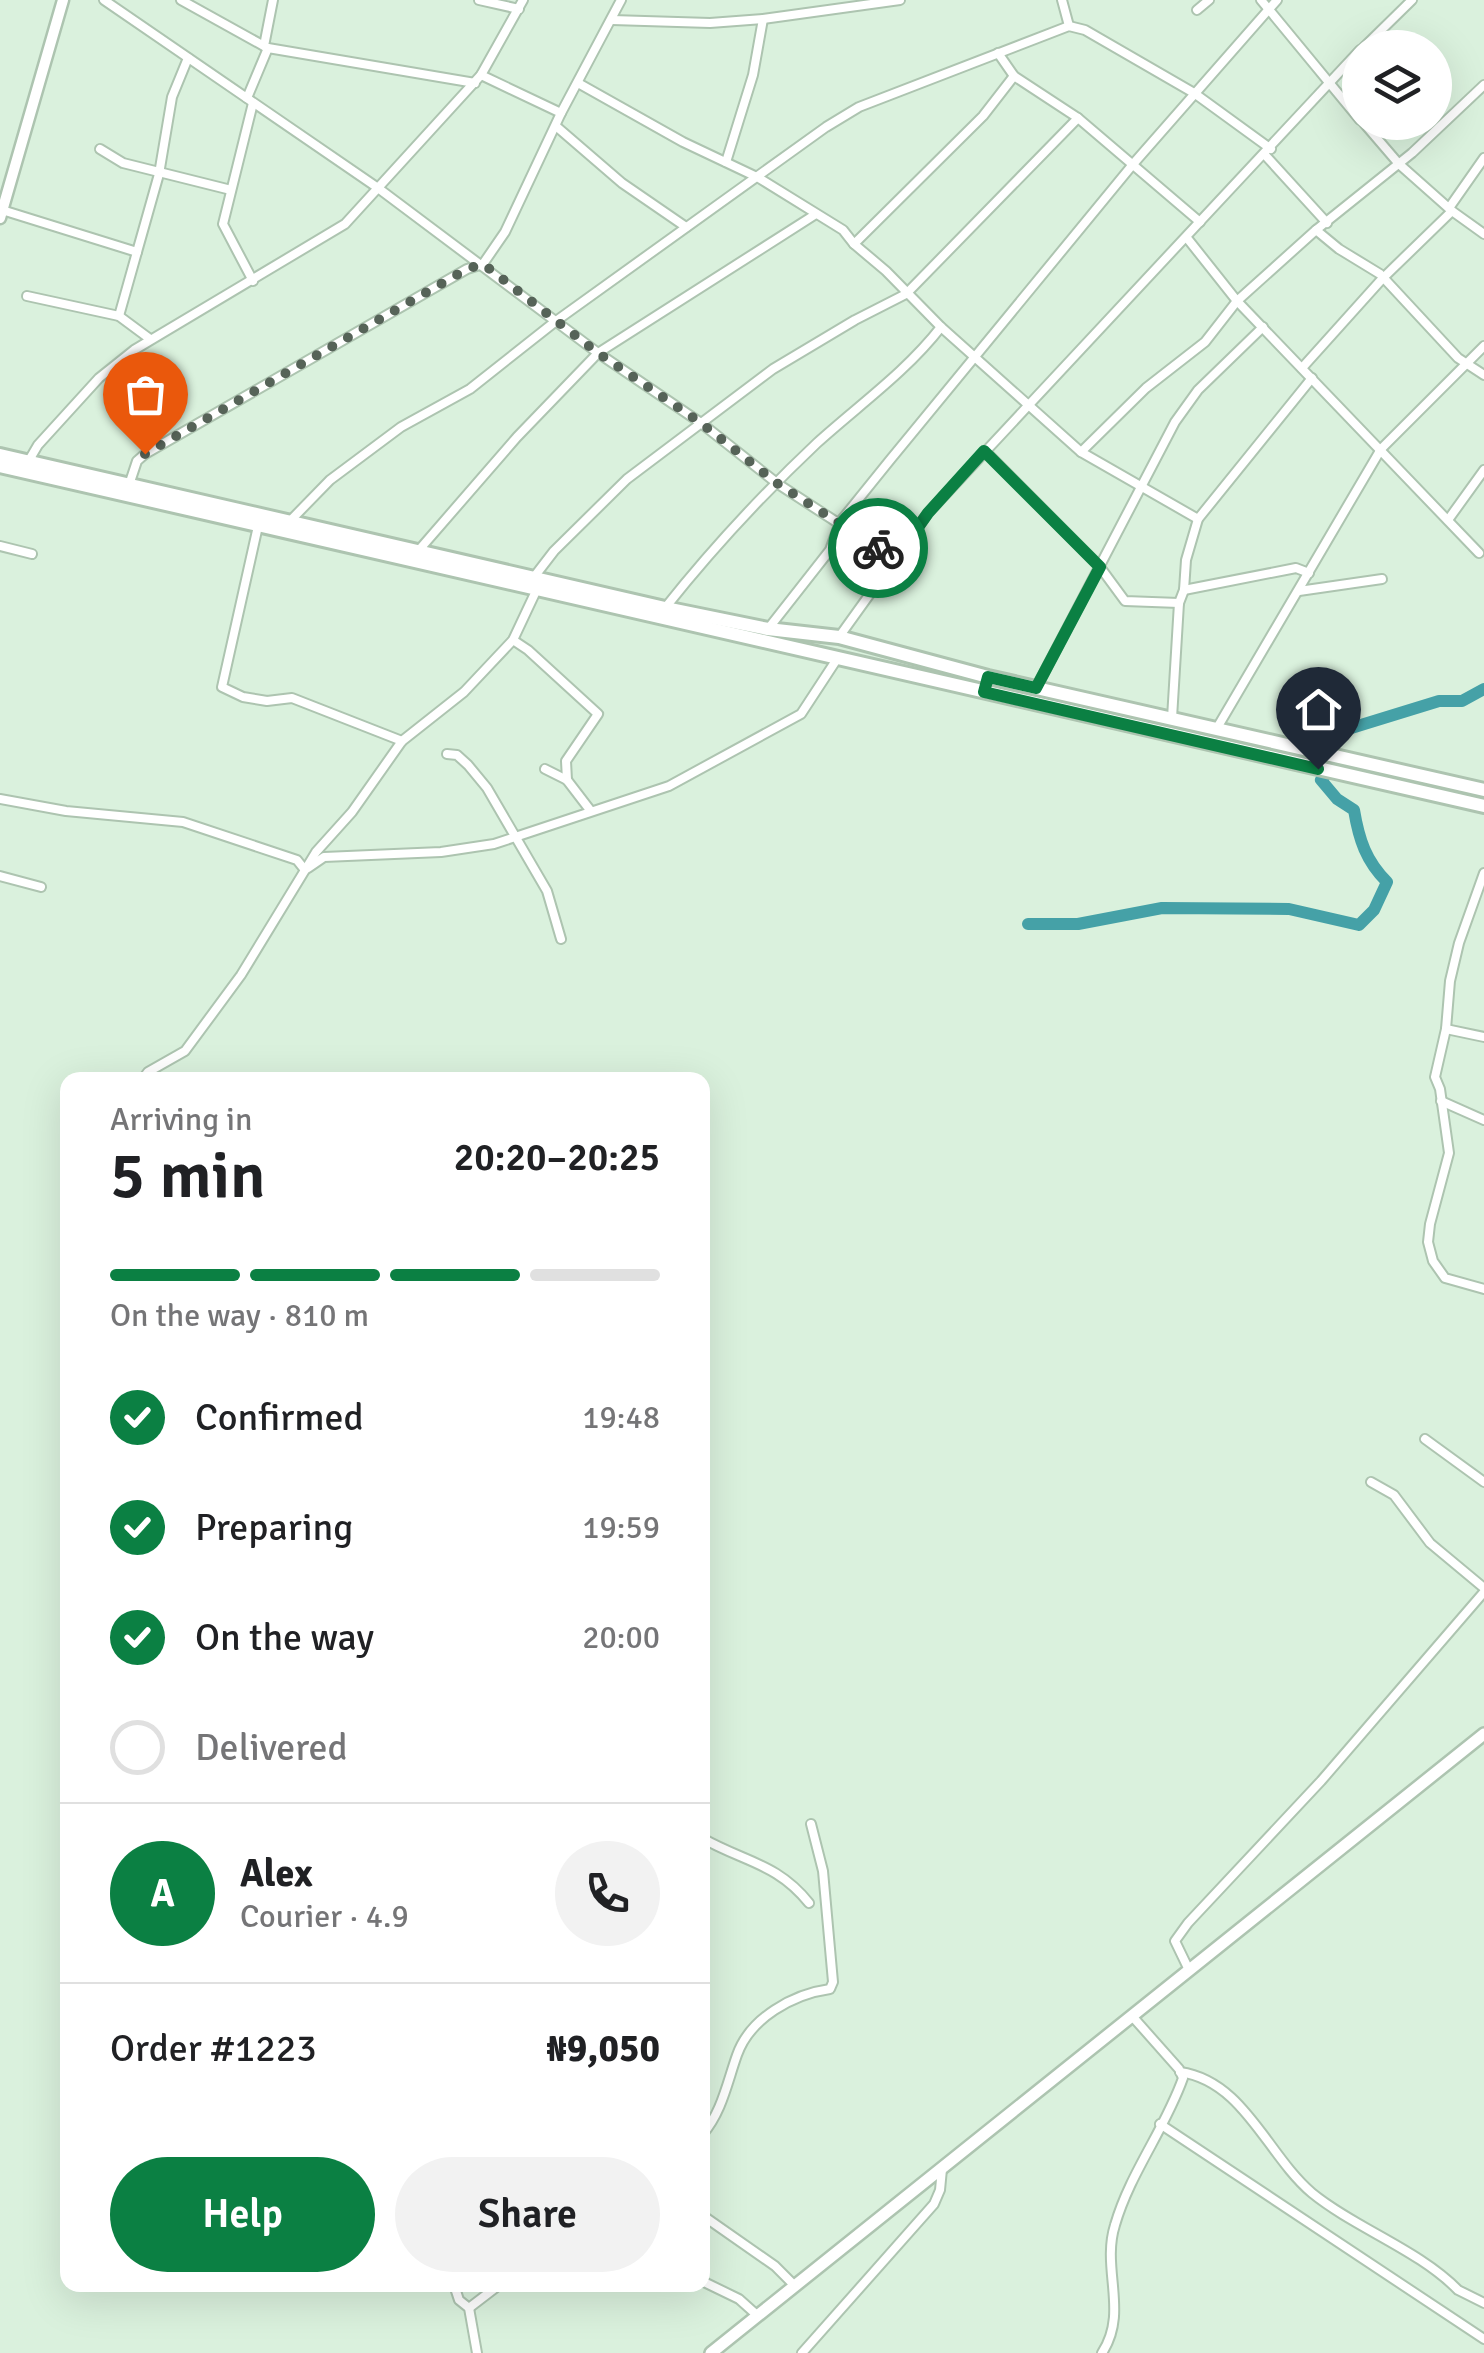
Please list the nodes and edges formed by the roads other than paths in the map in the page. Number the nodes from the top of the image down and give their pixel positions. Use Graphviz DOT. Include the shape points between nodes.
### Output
graph roads {
  1 [pos="62,0"];
  2 [pos="104,0"];
  3 [pos="181,0"];
  4 [pos="273,0"];
  5 [pos="479,0"];
  6 [pos="621,0"];
  7 [pos="900,0"];
  8 [pos="1062,0"];
  9 [pos="1209,0"];
  10 [pos="1261,0"];
  11 [pos="1277,0"];
  12 [pos="1412,0"];
  13 [pos="521,4"];
  14 [pos="1197,10"];
  15 [pos="1269,10"];
  16 [pos="763,19"];
  17 [pos="612,20"];
  18 [pos="1069,26"];
  19 [pos="1381,30"];
  20 [pos="266,47"];
  21 [pos="998,53"];
  22 [pos="188,58"];
  23 [pos="1342,68"];
  24 [pos="1014,76"];
  25 [pos="478,79"];
  26 [pos="1328,82"];
  27 [pos="578,84"];
  28 [pos="1484,85"];
  29 [pos="1194,93"];
  30 [pos="1342,99"];
  31 [pos="250,100"];
  32 [pos="561,114"];
  33 [pos="1078,118"];
  34 [pos="556,127"];
  35 [pos="1378,140"];
  36 [pos="100,149"];
  37 [pos="1268,152"];
  38 [pos="1484,158"];
  39 [pos="726,162"];
  40 [pos="1134,163"];
  41 [pos="1399,164"];
  42 [pos="0,172"];
  43 [pos="159,174"];
  44 [pos="12,176"];
  45 [pos="759,178"];
  46 [pos="378,188"];
  47 [pos="230,190"];
  48 [pos="1450,210"];
  49 [pos="1,214"];
  50 [pos="816,214"];
  51 [pos="1200,222"];
  52 [pos="1328,223"];
  53 [pos="686,227"];
  54 [pos="1316,230"];
  55 [pos="1484,234"];
  56 [pos="1187,238"];
  57 [pos="854,244"];
  58 [pos="137,252"];
  59 [pos="483,264"];
  60 [pos="1382,279"];
  61 [pos="253,281"];
  62 [pos="906,294"];
  63 [pos="27,296"];
  64 [pos="1237,301"];
  65 [pos="119,316"];
  66 [pos="556,321"];
  67 [pos="1263,326"];
  68 [pos="941,327"];
  69 [pos="150,340"];
  70 [pos="1484,346"];
  71 [pos="598,353"];
  72 [pos="977,357"];
  73 [pos="1465,363"];
  74 [pos="1302,368"];
  75 [pos="1484,374"];
  76 [pos="1312,378"];
  77 [pos="1026,405"];
  78 [pos="701,423"];
  79 [pos="1382,449"];
  80 [pos="984,451"];
  81 [pos="1082,452"];
  82 [pos="0,456"];
  83 [pos="28,462"];
  84 [pos="0,466"];
  85 [pos="1484,470"];
  86 [pos="778,484"];
  87 [pos="1140,484"];
  88 [pos="130,485"];
  89 [pos="164,498"];
  90 [pos="1198,520"];
  91 [pos="1448,520"];
  92 [pos="290,521"];
  93 [pos="840,522"];
  94 [pos="258,526"];
  95 [pos="0,546"];
  96 [pos="418,551"];
  97 [pos="1479,553"];
  98 [pos="32,554"];
  99 [pos="895,560"];
  100 [pos="1100,567"];
  101 [pos="1309,572"];
  102 [pos="1382,579"];
  103 [pos="536,583"];
  104 [pos="564,590"];
  105 [pos="1184,590"];
  106 [pos="1300,591"];
  107 [pos="1179,603"];
  108 [pos="665,608"];
  109 [pos="768,630"];
  110 [pos="838,637"];
  111 [pos="513,640"];
  112 [pos="837,659"];
  113 [pos="988,677"];
  114 [pos="1036,688"];
  115 [pos="984,692"];
  116 [pos="1172,718"];
  117 [pos="1217,728"];
  118 [pos="402,741"];
  119 [pos="448,754"];
  120 [pos="545,769"];
  121 [pos="567,780"];
  122 [pos="1484,790"];
  123 [pos="0,799"];
  124 [pos="1484,806"];
  125 [pos="590,810"];
  126 [pos="515,836"];
  127 [pos="320,855"];
  128 [pos="305,870"];
  129 [pos="1484,873"];
  130 [pos="0,876"];
  131 [pos="41,887"];
  132 [pos="562,939"];
  133 [pos="1446,1029"];
  134 [pos="1484,1036"];
  135 [pos="148,1072"];
  136 [pos="1441,1101"];
  137 [pos="1484,1120"];
  138 [pos="1484,1289"];
  139 [pos="1425,1439"];
  140 [pos="1372,1482"];
  141 [pos="1484,1482"];
  142 [pos="1484,1590"];
  143 [pos="1484,1734"];
  144 [pos="811,1824"];
  145 [pos="710,1841"];
  146 [pos="809,1903"];
  147 [pos="1189,1970"];
  148 [pos="1131,2015"];
  149 [pos="1180,2072"];
  150 [pos="710,2122"];
  151 [pos="1160,2124"];
  152 [pos="942,2169"];
  153 [pos="710,2221"];
  154 [pos="710,2285"];
  155 [pos="795,2286"];
  156 [pos="456,2292"];
  157 [pos="490,2292"];
  158 [pos="1484,2303"];
  159 [pos="469,2308"];
  160 [pos="758,2316"];
  161 [pos="1484,2339"];
  162 [pos="477,2353"];
  163 [pos="711,2353"];
  164 [pos="802,2353"];
  165 [pos="1102,2353"];
  1 -- 44 [label="street"];
  2 -- 22 [label="street"];
  3 -- 20 [label="street"];
  4 -- 20 [label="street"];
  5 -- 13 [label="street"];
  6 -- 17 [label="street"];
  7 -- 16 [label="street"];
  8 -- 18 [label="street"];
  9 -- 14 [label="street"];
  10 -- 15 [label="street"];
  11 -- 15 [label="street"];
  12 -- 19 [label="street"];
  13 -- 25 [label="street"];
  15 -- 26 [label="street"];
  15 -- 29 [label="street"];
  16 -- 17 [label="street"];
  16 -- 39 [label="street"];
  17 -- 27 [label="street"];
  18 -- 21 [label="street"];
  18 -- 29 [label="street"];
  20 -- 25 [label="street"];
  20 -- 31 [label="street"];
  21 -- 24 [label="street"];
  21 -- 45 [label="street" via="859,107"];
  22 -- 31 [label="street"];
  22 -- 43 [label="street" via="172,97"];
  23 -- 26 [label="street"];
  24 -- 33 [label="street"];
  24 -- 57 [label="street" via="983,116"];
  25 -- 32 [label="street"];
  25 -- 46 [label="street"];
  26 -- 30 [label="street"];
  26 -- 37 [label="street"];
  27 -- 32 [label="street"];
  27 -- 39 [label="street"];
  28 -- 41 [label="street"];
  29 -- 37 [label="street"];
  29 -- 40 [label="street"];
  31 -- 46 [label="street"];
  31 -- 47 [label="street"];
  32 -- 34 [label="street"];
  33 -- 40 [label="street"];
  33 -- 62 [label="street"];
  34 -- 53 [label="street"];
  34 -- 59 [label="street"];
  35 -- 41 [label="street"];
  36 -- 43 [label="street"];
  37 -- 51 [label="street"];
  37 -- 52 [label="street"];
  38 -- 48 [label="street"];
  39 -- 45 [label="street"];
  40 -- 51 [label="street"];
  40 -- 72 [label="street"];
  41 -- 48 [label="street"];
  41 -- 52 [label="street"];
  42 -- 44 [label="street"];
  43 -- 47 [label="street"];
  43 -- 58 [label="street"];
  44 -- 49 [label="street"];
  45 -- 50 [label="street"];
  45 -- 53 [label="street"];
  46 -- 59 [label="street"];
  46 -- 61 [label="street" via="345,224"];
  47 -- 61 [label="street" via="223,224"];
  48 -- 55 [label="street"];
  48 -- 60 [label="street"];
  49 -- 58 [label="street"];
  50 -- 57 [label="street"];
  50 -- 71 [label="street"];
  51 -- 56 [label="street"];
  52 -- 54 [label="street"];
  53 -- 66 [label="street"];
  54 -- 60 [label="street"];
  54 -- 64 [label="street"];
  56 -- 64 [label="street"];
  56 -- 77 [label="street"];
  57 -- 62 [label="street"];
  58 -- 65 [label="street"];
  59 -- 66 [label="street"];
  59 -- 88 [label="street" via="145,454"];
  60 -- 73 [label="street"];
  60 -- 74 [label="street"];
  61 -- 69 [label="street"];
  62 -- 68 [label="street"];
  62 -- 78 [label="street" via="773,369"];
  63 -- 65 [label="street"];
  64 -- 67 [label="street"];
  64 -- 81 [label="street" via="1204,342"];
  65 -- 69 [label="street"];
  66 -- 71 [label="street"];
  66 -- 92 [label="street" via="470,389 401,427 330,480"];
  67 -- 74 [label="street"];
  67 -- 87 [label="street" via="1198,390"];
  68 -- 72 [label="street"];
  68 -- 86 [label="street"];
  69 -- 83 [label="street" via="99,378"];
  70 -- 73 [label="street"];
  71 -- 78 [label="street"];
  71 -- 96 [label="street"];
  72 -- 77 [label="street"];
  72 -- 93 [label="street"];
  73 -- 75 [label="street"];
  73 -- 79 [label="street"];
  74 -- 76 [label="street"];
  76 -- 79 [label="street"];
  76 -- 90 [label="street"];
  77 -- 80 [label="street"];
  77 -- 81 [label="street"];
  78 -- 86 [label="street"];
  78 -- 103 [label="street" via="627,479 554,551"];
  79 -- 91 [label="street"];
  79 -- 101 [label="street"];
  80 -- 99 [label="street"];
  80 -- 100 [label="street"];
  81 -- 87 [label="street"];
  82 -- 83 [label="highway"];
  83 -- 88 [label="highway"];
  84 -- 89 [label="highway"];
  85 -- 91 [label="street"];
  86 -- 93 [label="street"];
  86 -- 108 [label="street"];
  87 -- 90 [label="street"];
  87 -- 100 [label="street"];
  88 -- 89 [label="highway"];
  89 -- 92 [label="highway"];
  89 -- 94 [label="highway"];
  90 -- 105 [label="street"];
  91 -- 97 [label="street"];
  92 -- 96 [label="highway"];
  93 -- 99 [label="street"];
  93 -- 109 [label="street" via="830,550"];
  94 -- 103 [label="highway"];
  94 -- 118 [label="street" via="222,687 243,698 292,698"];
  95 -- 98 [label="street"];
  96 -- 103 [label="highway"];
  99 -- 110 [label="street"];
  100 -- 107 [label="street" via="1125,602"];
  100 -- 114 [label="street"];
  101 -- 105 [label="street" via="1296,568"];
  101 -- 106 [label="street"];
  102 -- 106 [label="street"];
  103 -- 104 [label="highway"];
  103 -- 111 [label="street"];
  104 -- 108 [label="highway"];
  104 -- 112 [label="highway"];
  105 -- 107 [label="street"];
  106 -- 117 [label="street"];
  107 -- 116 [label="street"];
  108 -- 109 [label="highway"];
  109 -- 110 [label="highway"];
  110 -- 113 [label="highway"];
  111 -- 118 [label="street" via="464,692"];
  111 -- 121 [label="street" via="598,714 566,760"];
  112 -- 115 [label="highway"];
  112 -- 125 [label="street" via="801,714 669,786"];
  113 -- 114 [label="highway"];
  113 -- 115 [label="highway"];
  114 -- 116 [label="highway"];
  115 -- 124 [label="highway"];
  116 -- 117 [label="highway"];
  117 -- 122 [label="highway"];
  118 -- 127 [label="street"];
  119 -- 126 [label="street" via="487,788"];
  120 -- 121 [label="street"];
  121 -- 125 [label="street"];
  123 -- 128 [label="street" via="183,822 297,860"];
  125 -- 126 [label="street"];
  126 -- 127 [label="street" via="441,852"];
  126 -- 132 [label="street" via="547,891"];
  127 -- 128 [label="street"];
  128 -- 135 [label="street" via="186,1052"];
  129 -- 133 [label="street" via="1459,943"];
  130 -- 131 [label="street"];
  133 -- 134 [label="street"];
  133 -- 136 [label="street" via="1435,1076"];
  136 -- 137 [label="street"];
  136 -- 138 [label="street" via="1449,1153 1428,1242 1445,1278"];
  139 -- 141 [label="street"];
  140 -- 142 [label="street" via="1394,1495 1430,1543"];
  142 -- 147 [label="street" via="1322,1781 1176,1938"];
  143 -- 147 [label="main road"];
  144 -- 150 [label="street" via="823,1871 834,1982 830,1990 781,2006 752,2026"];
  145 -- 146 [label="street" via="769,1867"];
  147 -- 148 [label="main road"];
  148 -- 149 [label="street"];
  148 -- 152 [label="main road"];
  149 -- 151 [label="street" via="1180,2086"];
  149 -- 158 [label="street" via="1201,2074 1239,2106 1309,2190"];
  151 -- 161 [label="street"];
  151 -- 165 [label="street" via="1113,2228 1116,2300 1112,2337"];
  152 -- 155 [label="main road"];
  152 -- 164 [label="street" via="934,2204"];
  153 -- 155 [label="street"];
  154 -- 160 [label="street"];
  155 -- 160 [label="main road"];
  156 -- 159 [label="street"];
  157 -- 159 [label="street"];
  159 -- 162 [label="street"];
  160 -- 163 [label="main road"];
}
